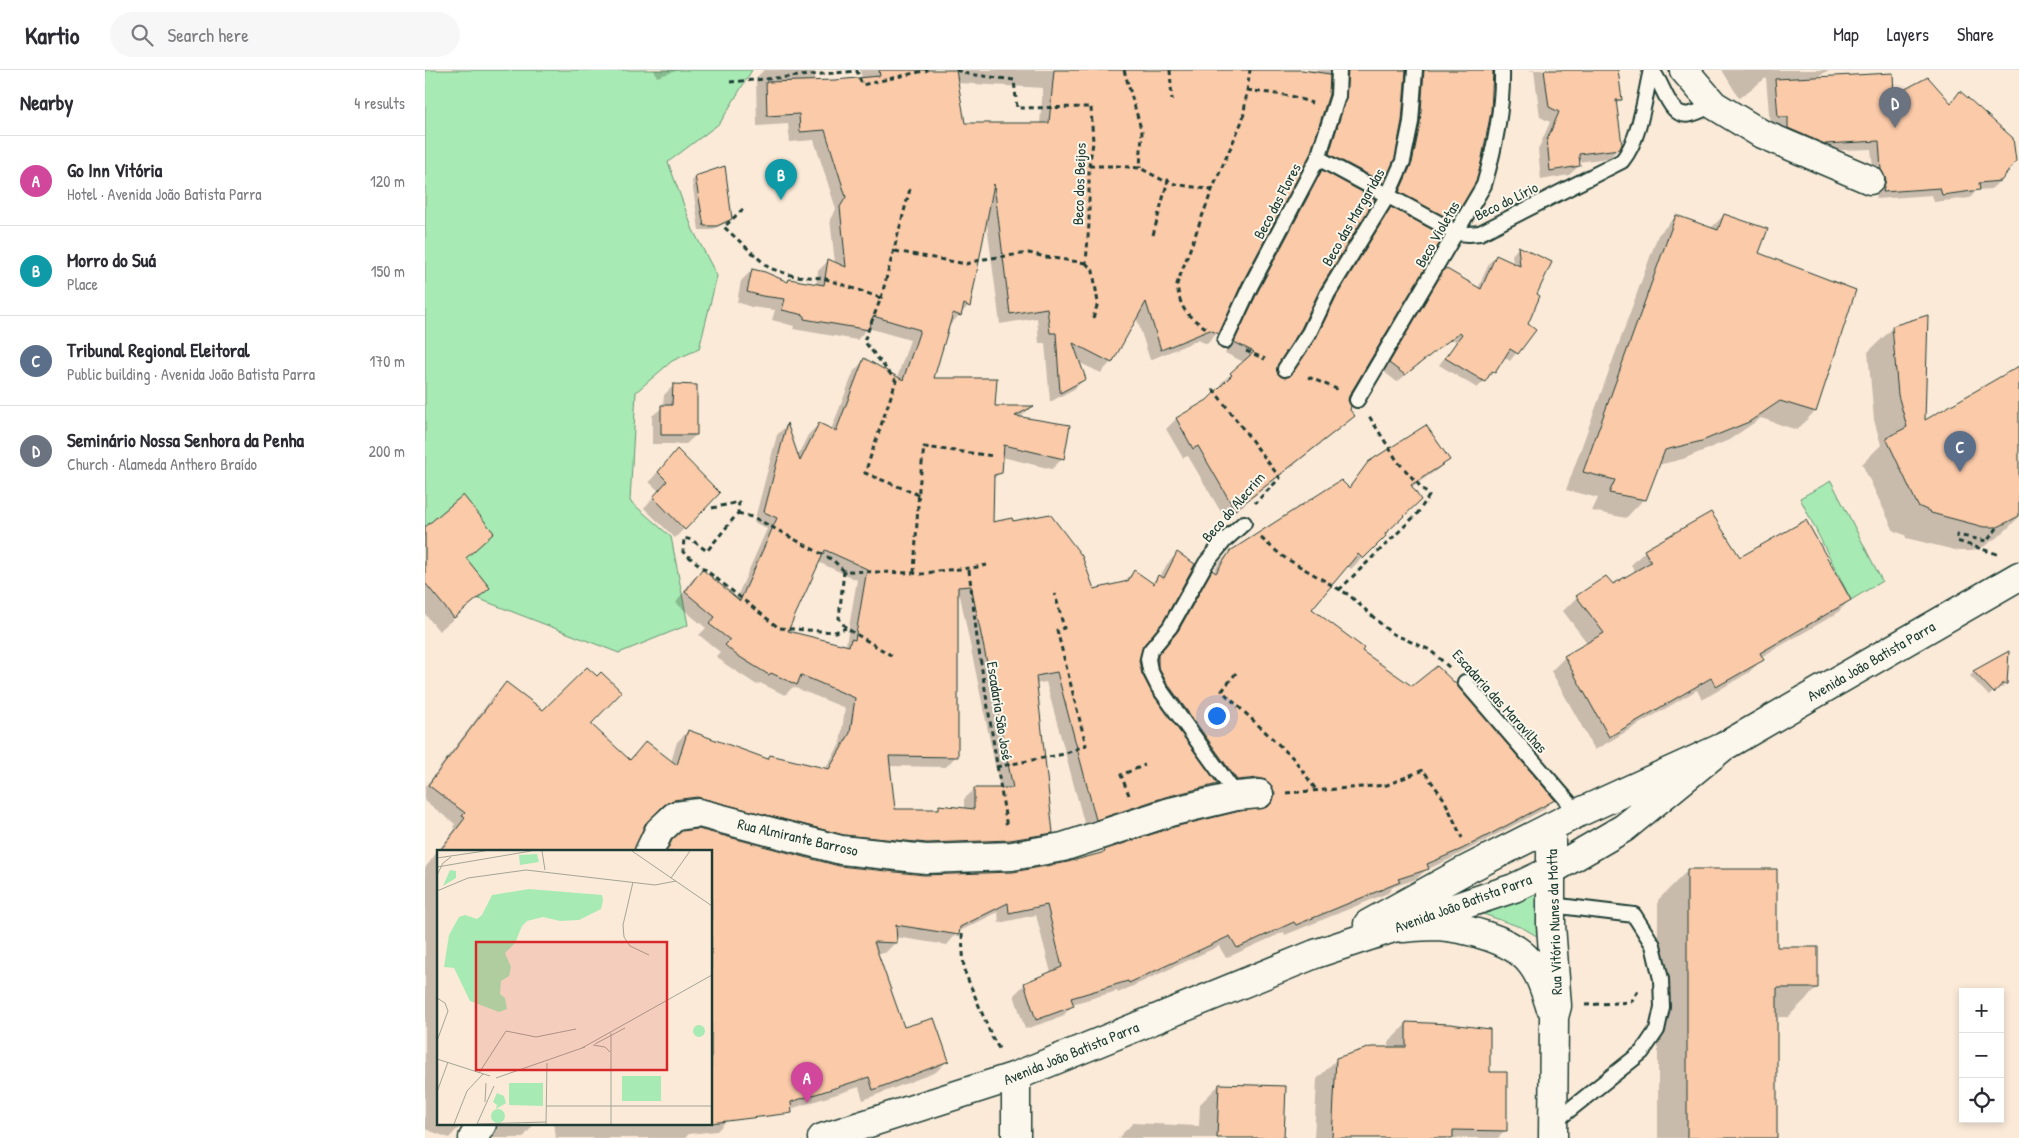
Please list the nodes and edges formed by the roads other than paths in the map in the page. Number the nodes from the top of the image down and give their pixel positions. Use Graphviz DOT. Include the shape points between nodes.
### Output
graph roads {
  1 [pos="1339,70"];
  2 [pos="1415,70"];
  3 [pos="1502,70"];
  4 [pos="1651,70"];
  5 [pos="1684,70"];
  6 [pos="1714,105"];
  7 [pos="1318,158"];
  8 [pos="1870,180"];
  9 [pos="1388,195"];
  10 [pos="1457,233"];
  11 [pos="1225,341"];
  12 [pos="1285,369"];
  13 [pos="1357,400"];
  14 [pos="1244,523"];
  15 [pos="2011,565"];
  16 [pos="1465,682"];
  17 [pos="1723,747"];
  18 [pos="1248,795"];
  19 [pos="1578,814"];
  20 [pos="1551,827"];
  21 [pos="650,850"];
  22 [pos="1552,870"];
  23 [pos="1551,904"];
  24 [pos="1394,928"];
  25 [pos="1315,954"];
  26 [pos="1556,1011"];
  27 [pos="1016,1076"];
  28 [pos="482,1126"];
  29 [pos="1553,1131"];
  30 [pos="473,1138"];
  31 [pos="822,1138"];
  32 [pos="1015,1138"];
  1 -- 7 [label="lane, Beco das Flores" via="1338,96"];
  2 -- 9 [label="lane, Beco das Margaridas" via="1411,122 1403,161"];
  3 -- 10 [label="lane, Beco Violetas" via="1503,90 1495,147 1484,184"];
  4 -- 6 [label="lane" via="1674,110 1682,115"];
  4 -- 10 [label="lane, Beco do Lírio" via="1635,139 1621,161 1480,233"];
  5 -- 6 [label="main road"];
  6 -- 8 [label="main road" via="1760,133"];
  7 -- 9 [label="lane"];
  7 -- 11 [label="lane, Beco das Flores"];
  9 -- 10 [label="lane"];
  9 -- 12 [label="lane, Beco das Margaridas"];
  10 -- 13 [label="lane, Beco Violetas"];
  14 -- 18 [label="lane, Beco do Alecrim" via="1206,563 1148,659 1159,688"];
  15 -- 17 [label="main road, Avenida João Batista Parra"];
  16 -- 19 [label="lane, Escadaria das Maravilhas"];
  17 -- 19 [label="main road, Avenida João Batista Parra"];
  17 -- 22 [label="main road, Avenida João Batista Parra" via="1624,828"];
  18 -- 21 [label="main road, Rua Almirante Barroso" via="1155,816 1063,847 1012,856 926,859 841,850 699,813 675,816 659,831"];
  19 -- 20 [label="main road, Avenida João Batista Parra"];
  20 -- 22 [label="main road, Rua Vitório Nunes da Motta"];
  20 -- 25 [label="main road, Avenida João Batista Parra"];
  22 -- 23 [label="main road, Rua Vitório Nunes da Motta"];
  22 -- 24 [label="main road, Avenida João Batista Parra" via="1513,888"];
  23 -- 26 [label="main road, Rua Vitório Nunes da Motta"];
  23 -- 29 [label="lane" via="1634,915 1653,945 1661,979 1662,1007 1657,1030 1642,1052"];
  24 -- 25 [label="main road, Avenida João Batista Parra"];
  24 -- 26 [label="main road, Rua Vitório Nunes da Motta" via="1438,926 1508,943 1529,960"];
  25 -- 27 [label="main road, Avenida João Batista Parra"];
  26 -- 29 [label="main road, Rua Vitório Nunes da Motta"];
  27 -- 31 [label="main road, Avenida João Batista Parra"];
  27 -- 32 [label="main road"];
  28 -- 30 [label="main road"];
}
